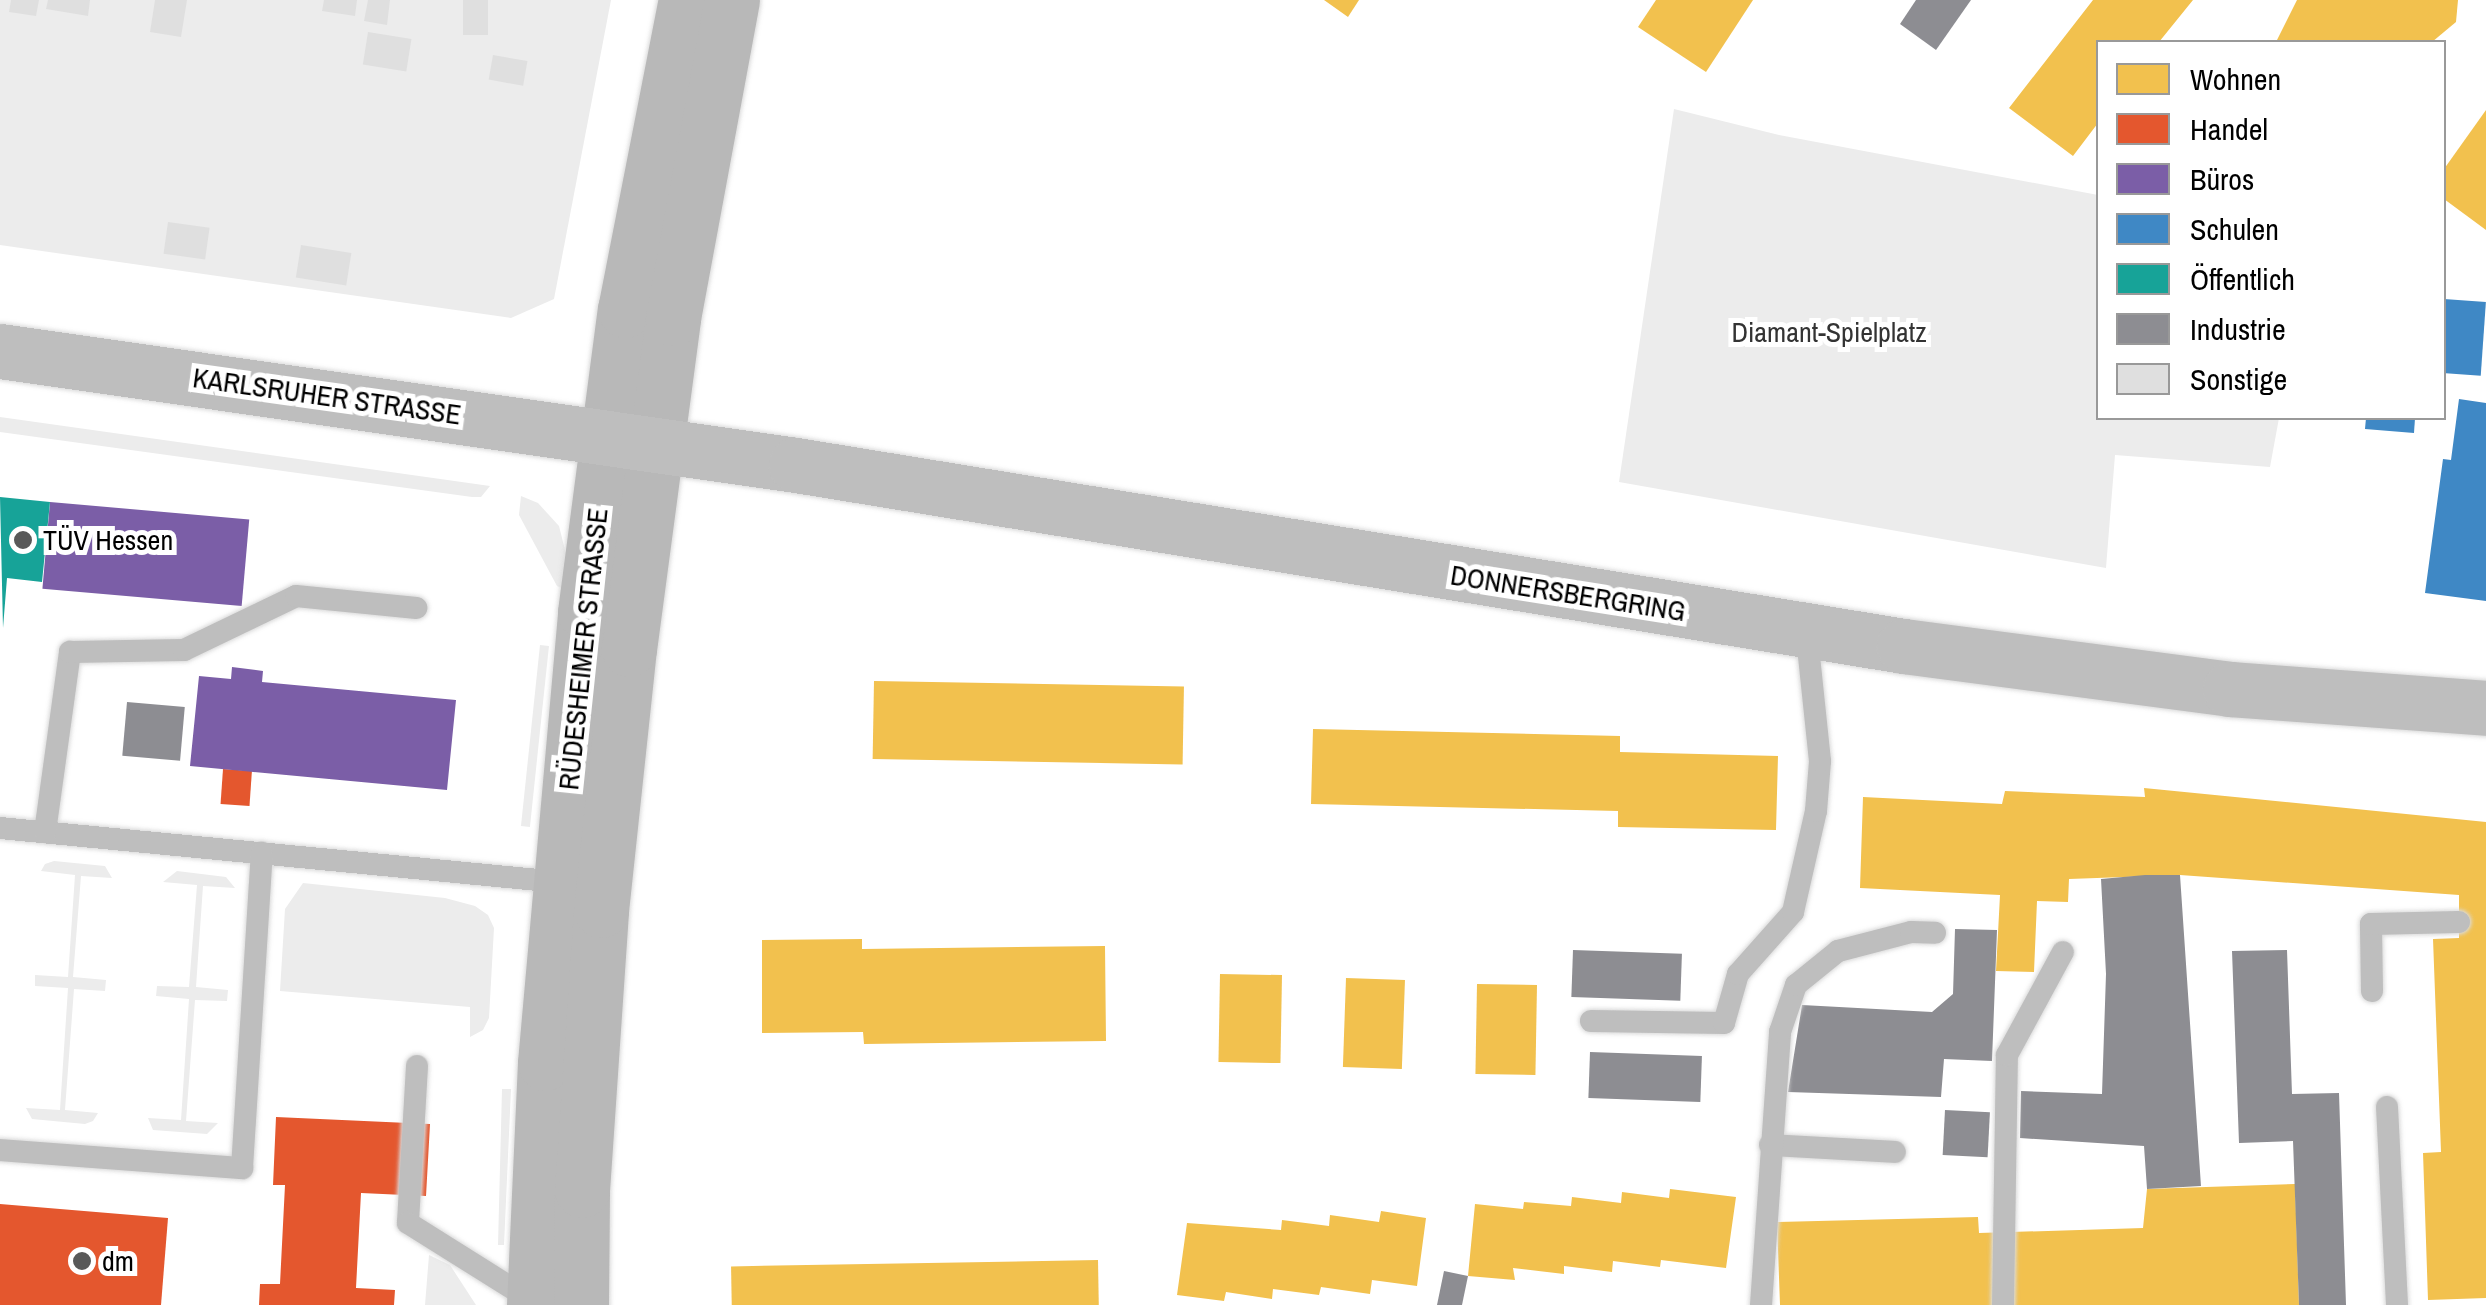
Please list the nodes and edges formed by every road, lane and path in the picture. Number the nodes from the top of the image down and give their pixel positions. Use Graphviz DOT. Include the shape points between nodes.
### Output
graph roads {
  1 [pos="686,0"];
  2 [pos="732,0"];
  3 [pos="0,351"];
  4 [pos="631,440"];
  5 [pos="416,608"];
  6 [pos="1806,628"];
  7 [pos="2486,708"];
  8 [pos="0,828"];
  9 [pos="45,832"];
  10 [pos="262,853"];
  11 [pos="559,882"];
  12 [pos="2459,922"];
  13 [pos="1935,933"];
  14 [pos="2064,952"];
  15 [pos="2372,991"];
  16 [pos="1592,1020"];
  17 [pos="417,1066"];
  18 [pos="2387,1107"];
  19 [pos="1770,1145"];
  20 [pos="0,1150"];
  21 [pos="1895,1152"];
  22 [pos="550,1304"];
  23 [pos="1761,1305"];
  24 [pos="2003,1305"];
  25 [pos="2397,1305"];
  1 -- 4 [label="main road, RÜDESHEIMER STRASSE" via="632,274"];
  2 -- 4 [label="main road, RÜDESHEIMER STRASSE"];
  3 -- 4 [label="main road, KARLSRUHER STRASSE"];
  4 -- 6 [label="main road, DONNERSBERGRING"];
  4 -- 11 [label="main road, RÜDESHEIMER STRASSE"];
  4 -- 22 [label="main road, RÜDESHEIMER STRASSE" via="582,1190"];
  5 -- 9 [label="lane" via="296,596 184,650 70,652"];
  6 -- 7 [label="main road, DONNERSBERGRING" via="2230,689"];
  6 -- 16 [label="lane" via="1820,760 1793,912 1738,974 1724,1023"];
  8 -- 9 [label="lane"];
  9 -- 10 [label="lane"];
  10 -- 11 [label="lane"];
  10 -- 20 [label="lane" via="242,1168"];
  11 -- 22 [label="main road, RÜDESHEIMER STRASSE"];
  12 -- 15 [label="lane" via="2370,924"];
  13 -- 19 [label="lane" via="1910,932 1838,950 1796,984 1780,1032"];
  14 -- 24 [label="lane" via="2007,1055"];
  17 -- 22 [label="lane" via="408,1223"];
  18 -- 25 [label="lane"];
  19 -- 21 [label="lane"];
  19 -- 23 [label="lane"];
}
